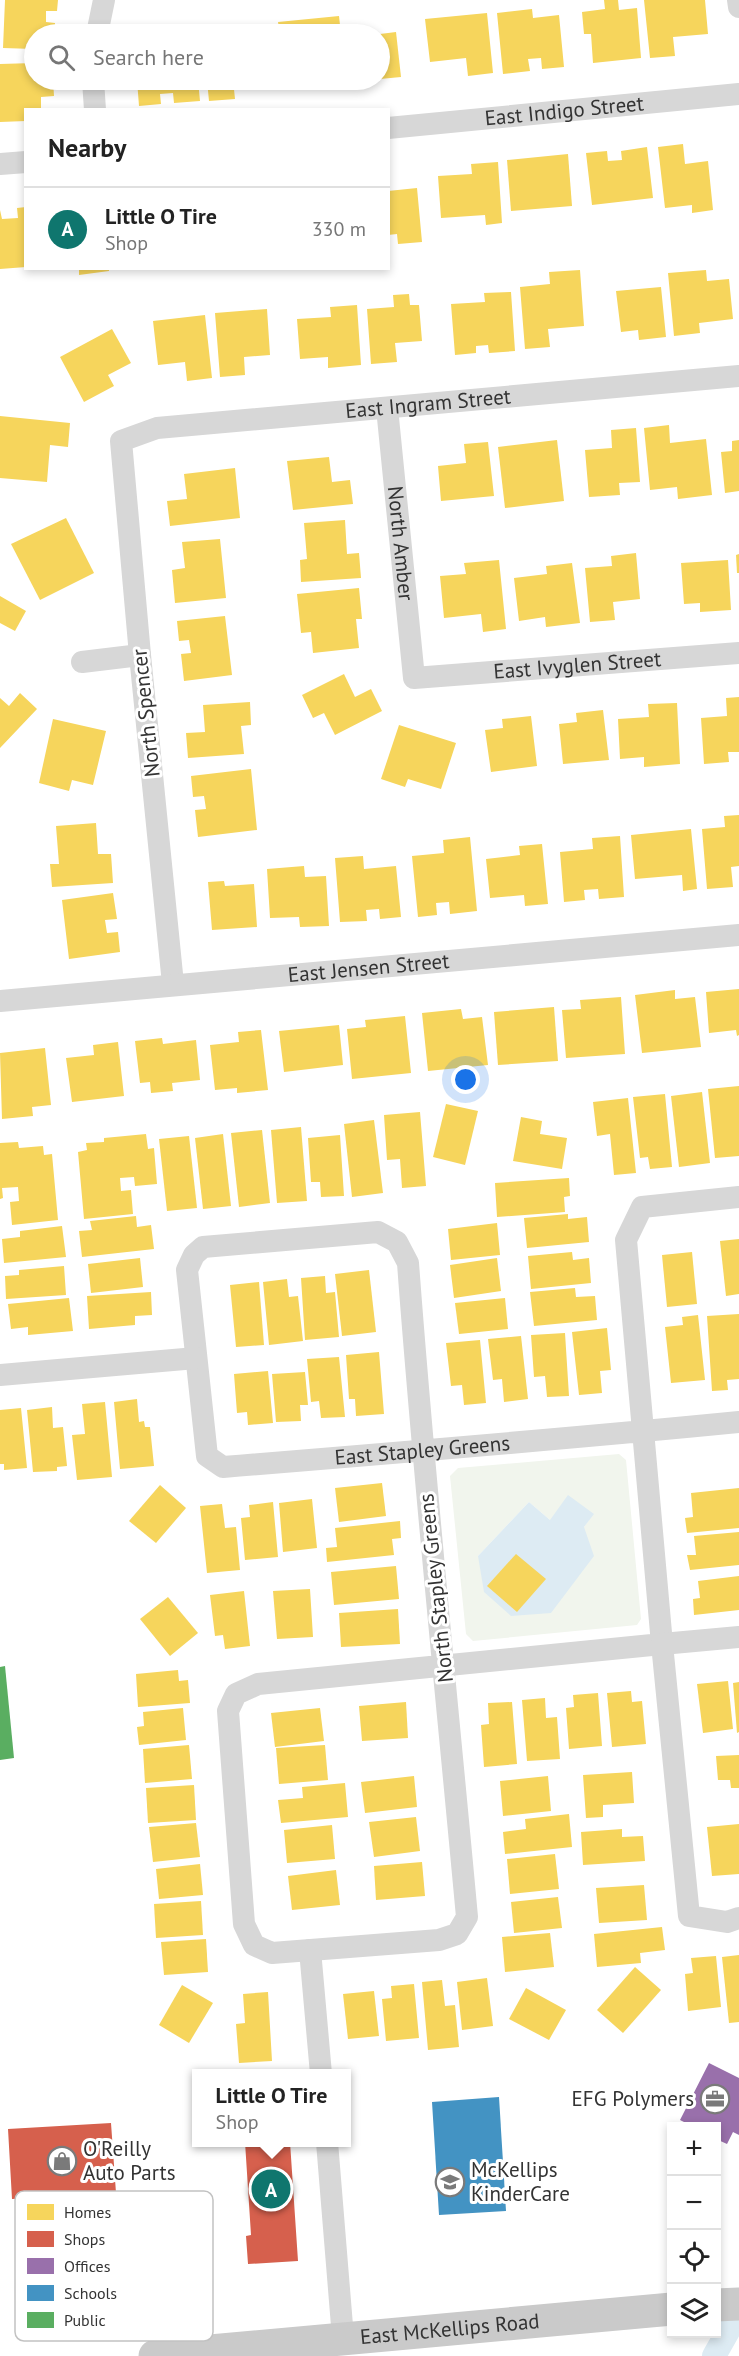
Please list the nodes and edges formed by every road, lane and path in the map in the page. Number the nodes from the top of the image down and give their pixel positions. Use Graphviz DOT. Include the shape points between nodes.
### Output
graph roads {
  1 [pos="104,0"];
  2 [pos="738,0"];
  3 [pos="739,7"];
  4 [pos="99,24"];
  5 [pos="94,90"];
  6 [pos="739,94"];
  7 [pos="95,108"];
  8 [pos="390,128"];
  9 [pos="24,162"];
  10 [pos="0,164"];
  11 [pos="739,376"];
  12 [pos="387,408"];
  13 [pos="121,441"];
  14 [pos="739,653"];
  15 [pos="140,656"];
  16 [pos="82,662"];
  17 [pos="414,678"];
  18 [pos="739,935"];
  19 [pos="173,984"];
  20 [pos="0,1000"];
  21 [pos="739,1197"];
  22 [pos="397,1242"];
  23 [pos="196,1358"];
  24 [pos="0,1375"];
  25 [pos="739,1422"];
  26 [pos="642,1432"];
  27 [pos="422,1451"];
  28 [pos="739,1637"];
  29 [pos="662,1644"];
  30 [pos="444,1666"];
  31 [pos="739,1918"];
  32 [pos="310,1950"];
  33 [pos="321,2069"];
  34 [pos="327,2147"];
  35 [pos="667,2309"];
  36 [pos="343,2338"];
  37 [pos="155,2356"];
  1 -- 4 [label="street"];
  2 -- 3 [label="street"];
  5 -- 7 [label="street"];
  6 -- 8 [label="street, East Indigo Street"];
  9 -- 10 [label="street"];
  11 -- 12 [label="street, East Ingram Street"];
  12 -- 13 [label="street, East Ingram Street" via="156,428"];
  12 -- 17 [label="street, North Amber"];
  13 -- 15 [label="street, North Spencer"];
  14 -- 17 [label="street, East Ivyglen Street"];
  15 -- 16 [label="street"];
  15 -- 19 [label="street, North Spencer"];
  18 -- 19 [label="street, East Jensen Street"];
  19 -- 20 [label="street, East Jensen Street"];
  21 -- 26 [label="street" via="642,1207 626,1240"];
  22 -- 23 [label="street, East Stapley Greens" via="378,1232 203,1247 194,1255 188,1270"];
  22 -- 27 [label="street, North Stapley Greens" via="408,1263"];
  23 -- 24 [label="street"];
  23 -- 27 [label="street, East Stapley Greens" via="207,1456 223,1467"];
  25 -- 26 [label="street, East Stapley Greens"];
  26 -- 27 [label="street, East Stapley Greens"];
  26 -- 29 [label="street"];
  27 -- 30 [label="street, North Stapley Greens"];
  28 -- 29 [label="street"];
  29 -- 30 [label="street"];
  29 -- 31 [label="street" via="689,1916 727,1922"];
  30 -- 32 [label="street, North Stapley Greens" via="467,1917 457,1934 439,1940"];
  30 -- 32 [label="street" via="258,1684 236,1694 228,1711 244,1924 254,1945 272,1953"];
  32 -- 33 [label="street"];
  34 -- 36 [label="street"];
  35 -- 36 [label="main road, East McKellips Road"];
  36 -- 37 [label="main road, East McKellips Road"];
}
